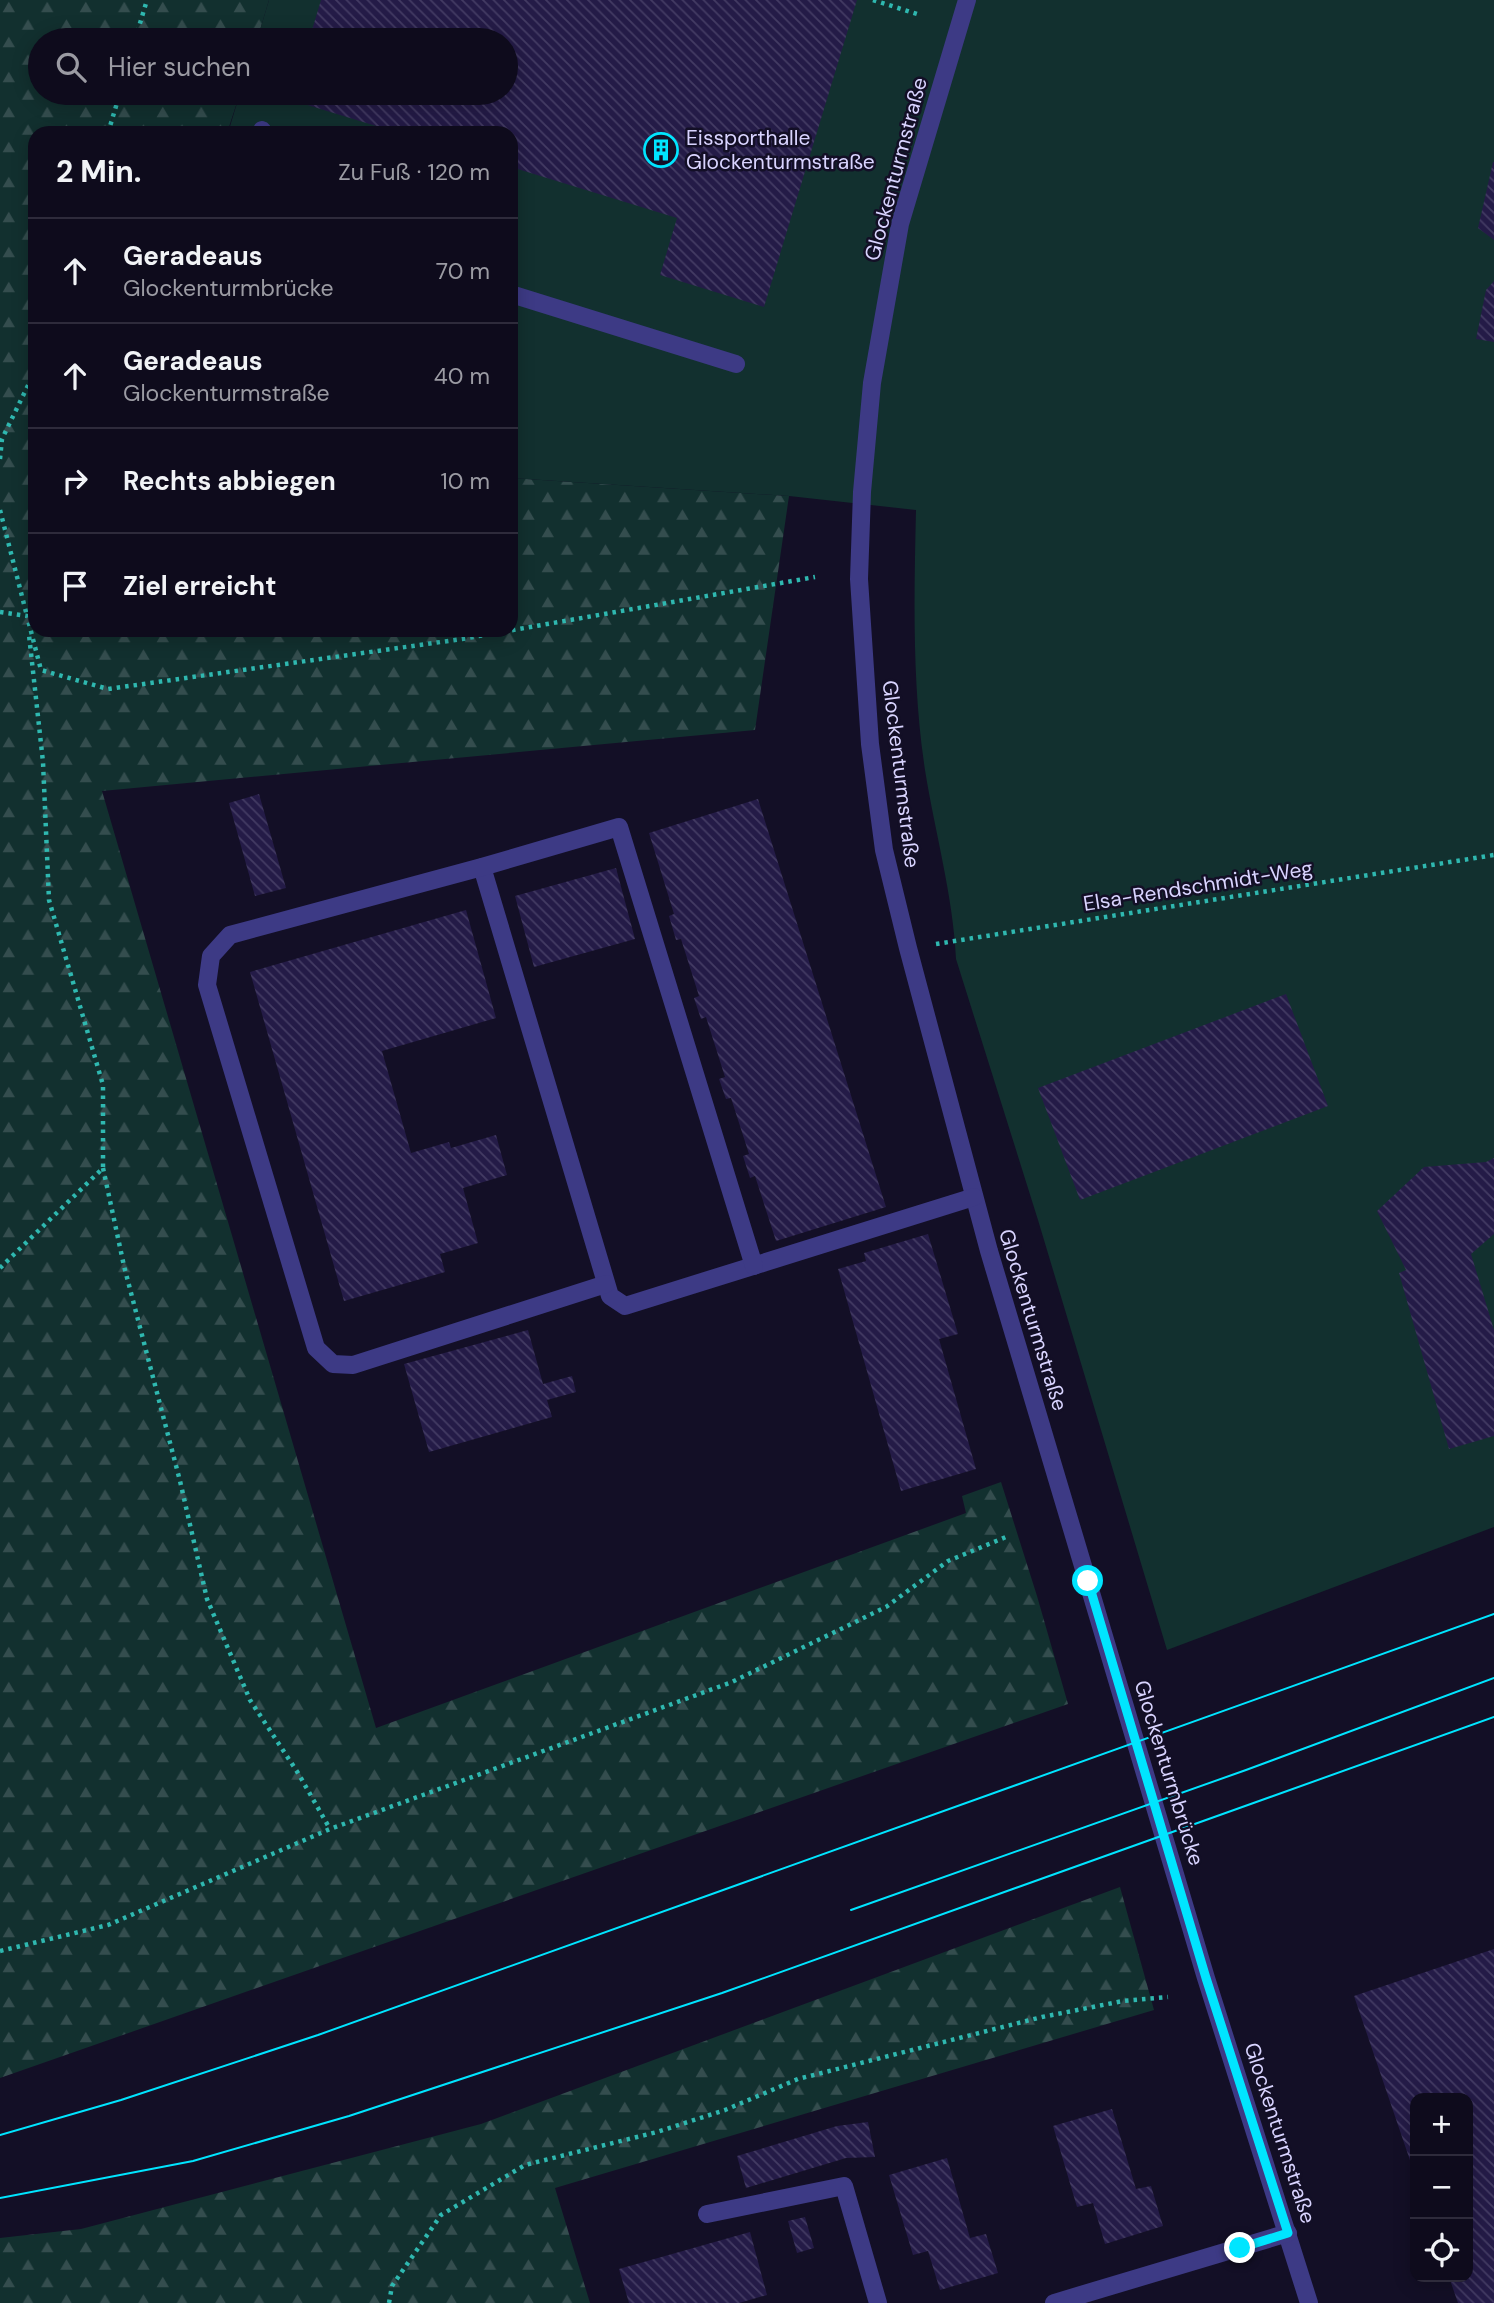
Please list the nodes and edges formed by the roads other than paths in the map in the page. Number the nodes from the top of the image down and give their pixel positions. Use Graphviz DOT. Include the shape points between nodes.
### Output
graph roads {
  1 [pos="967,0"];
  2 [pos="518,296"];
  3 [pos="736,364"];
  4 [pos="482,867"];
  5 [pos="974,1197"];
  6 [pos="754,1266"];
  7 [pos="606,1284"];
  8 [pos="1088,1581"];
  9 [pos="1206,1978"];
  10 [pos="707,2214"];
  11 [pos="1288,2233"];
  12 [pos="878,2303"];
  13 [pos="1054,2303"];
  14 [pos="1309,2303"];
  1 -- 5 [label="street, Glockenturmstraße" via="900,224 872,383 859,579 870,744 884,850"];
  2 -- 3 [label="street"];
  4 -- 6 [label="street" via="619,827"];
  4 -- 7 [label="street"];
  4 -- 7 [label="street" via="230,934 211,956 207,985 316,1348 333,1364 353,1366"];
  5 -- 6 [label="street"];
  5 -- 8 [label="street, Glockenturmstraße"];
  6 -- 7 [label="street" via="625,1306 610,1296"];
  8 -- 9 [label="street, Glockenturmbrücke"];
  9 -- 11 [label="street, Glockenturmstraße"];
  10 -- 12 [label="street" via="844,2186"];
  11 -- 13 [label="street"];
  11 -- 14 [label="street, Glockenturmstraße"];
}
